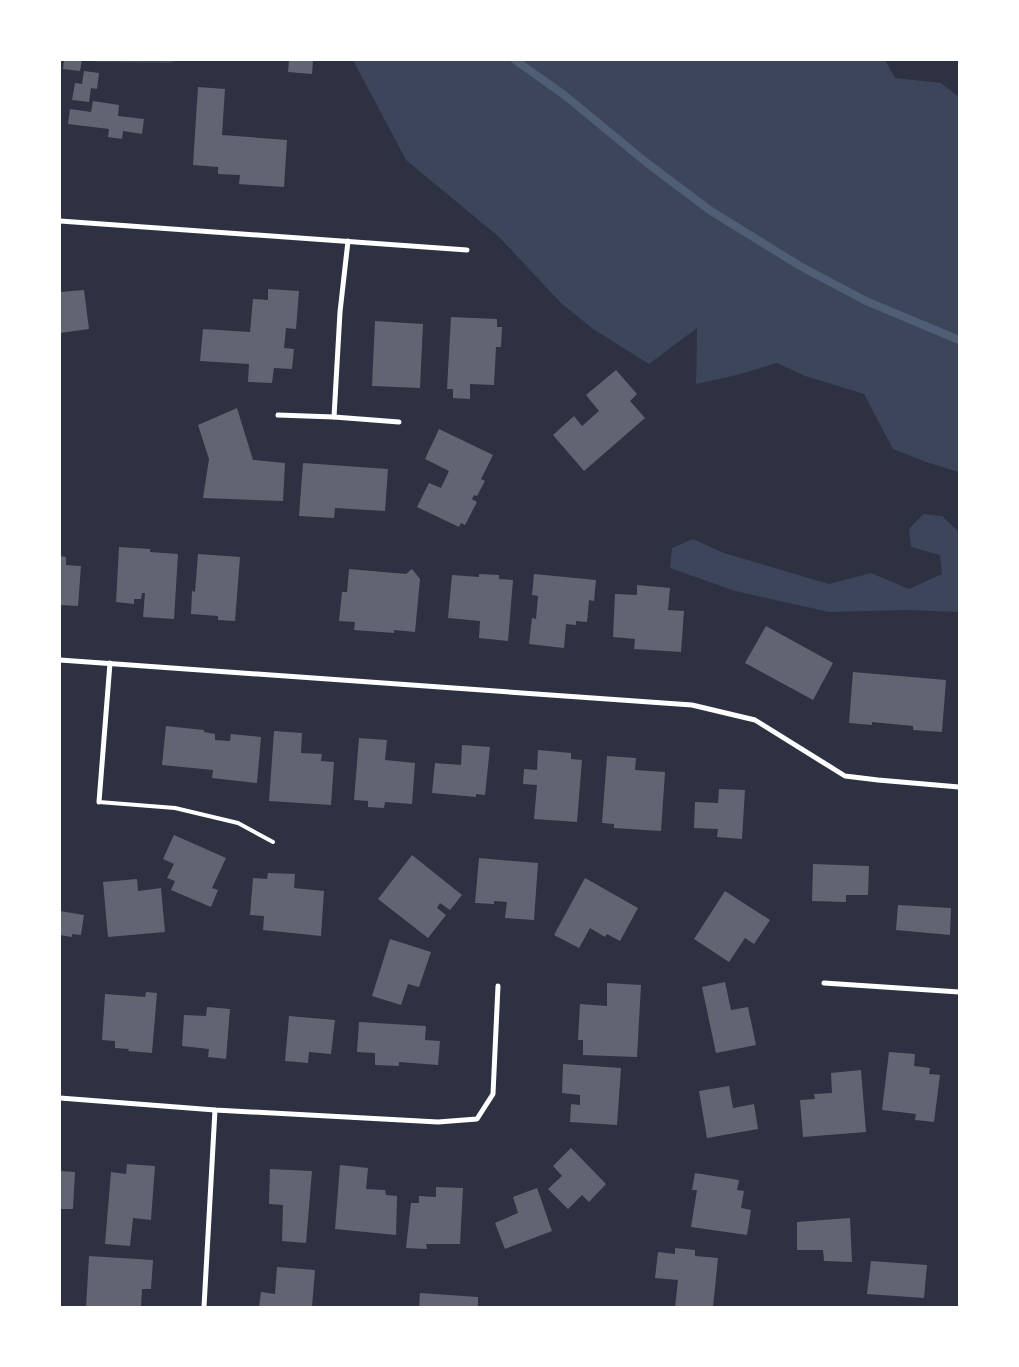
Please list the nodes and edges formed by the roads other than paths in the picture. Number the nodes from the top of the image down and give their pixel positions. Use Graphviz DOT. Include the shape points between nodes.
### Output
graph roads {
  1 [pos="60,221"];
  2 [pos="348,242"];
  3 [pos="467,250"];
  4 [pos="278,414"];
  5 [pos="334,417"];
  6 [pos="399,422"];
  7 [pos="60,660"];
  8 [pos="110,663"];
  9 [pos="959,787"];
  10 [pos="99,802"];
  11 [pos="273,842"];
  12 [pos="824,983"];
  13 [pos="498,986"];
  14 [pos="959,992"];
  15 [pos="60,1098"];
  16 [pos="215,1110"];
  17 [pos="204,1307"];
  1 -- 2 [label="street"];
  2 -- 3 [label="street"];
  2 -- 5 [label="street"];
  4 -- 5 [label="street"];
  5 -- 6 [label="street"];
  7 -- 8 [label="street"];
  8 -- 9 [label="street" via="692,705 755,720 845,776"];
  8 -- 10 [label="street"];
  10 -- 11 [label="lane" via="184,810 238,823"];
  12 -- 14 [label="street"];
  13 -- 16 [label="street" via="492,1094 477,1119 438,1122"];
  15 -- 16 [label="street"];
  16 -- 17 [label="street"];
}
